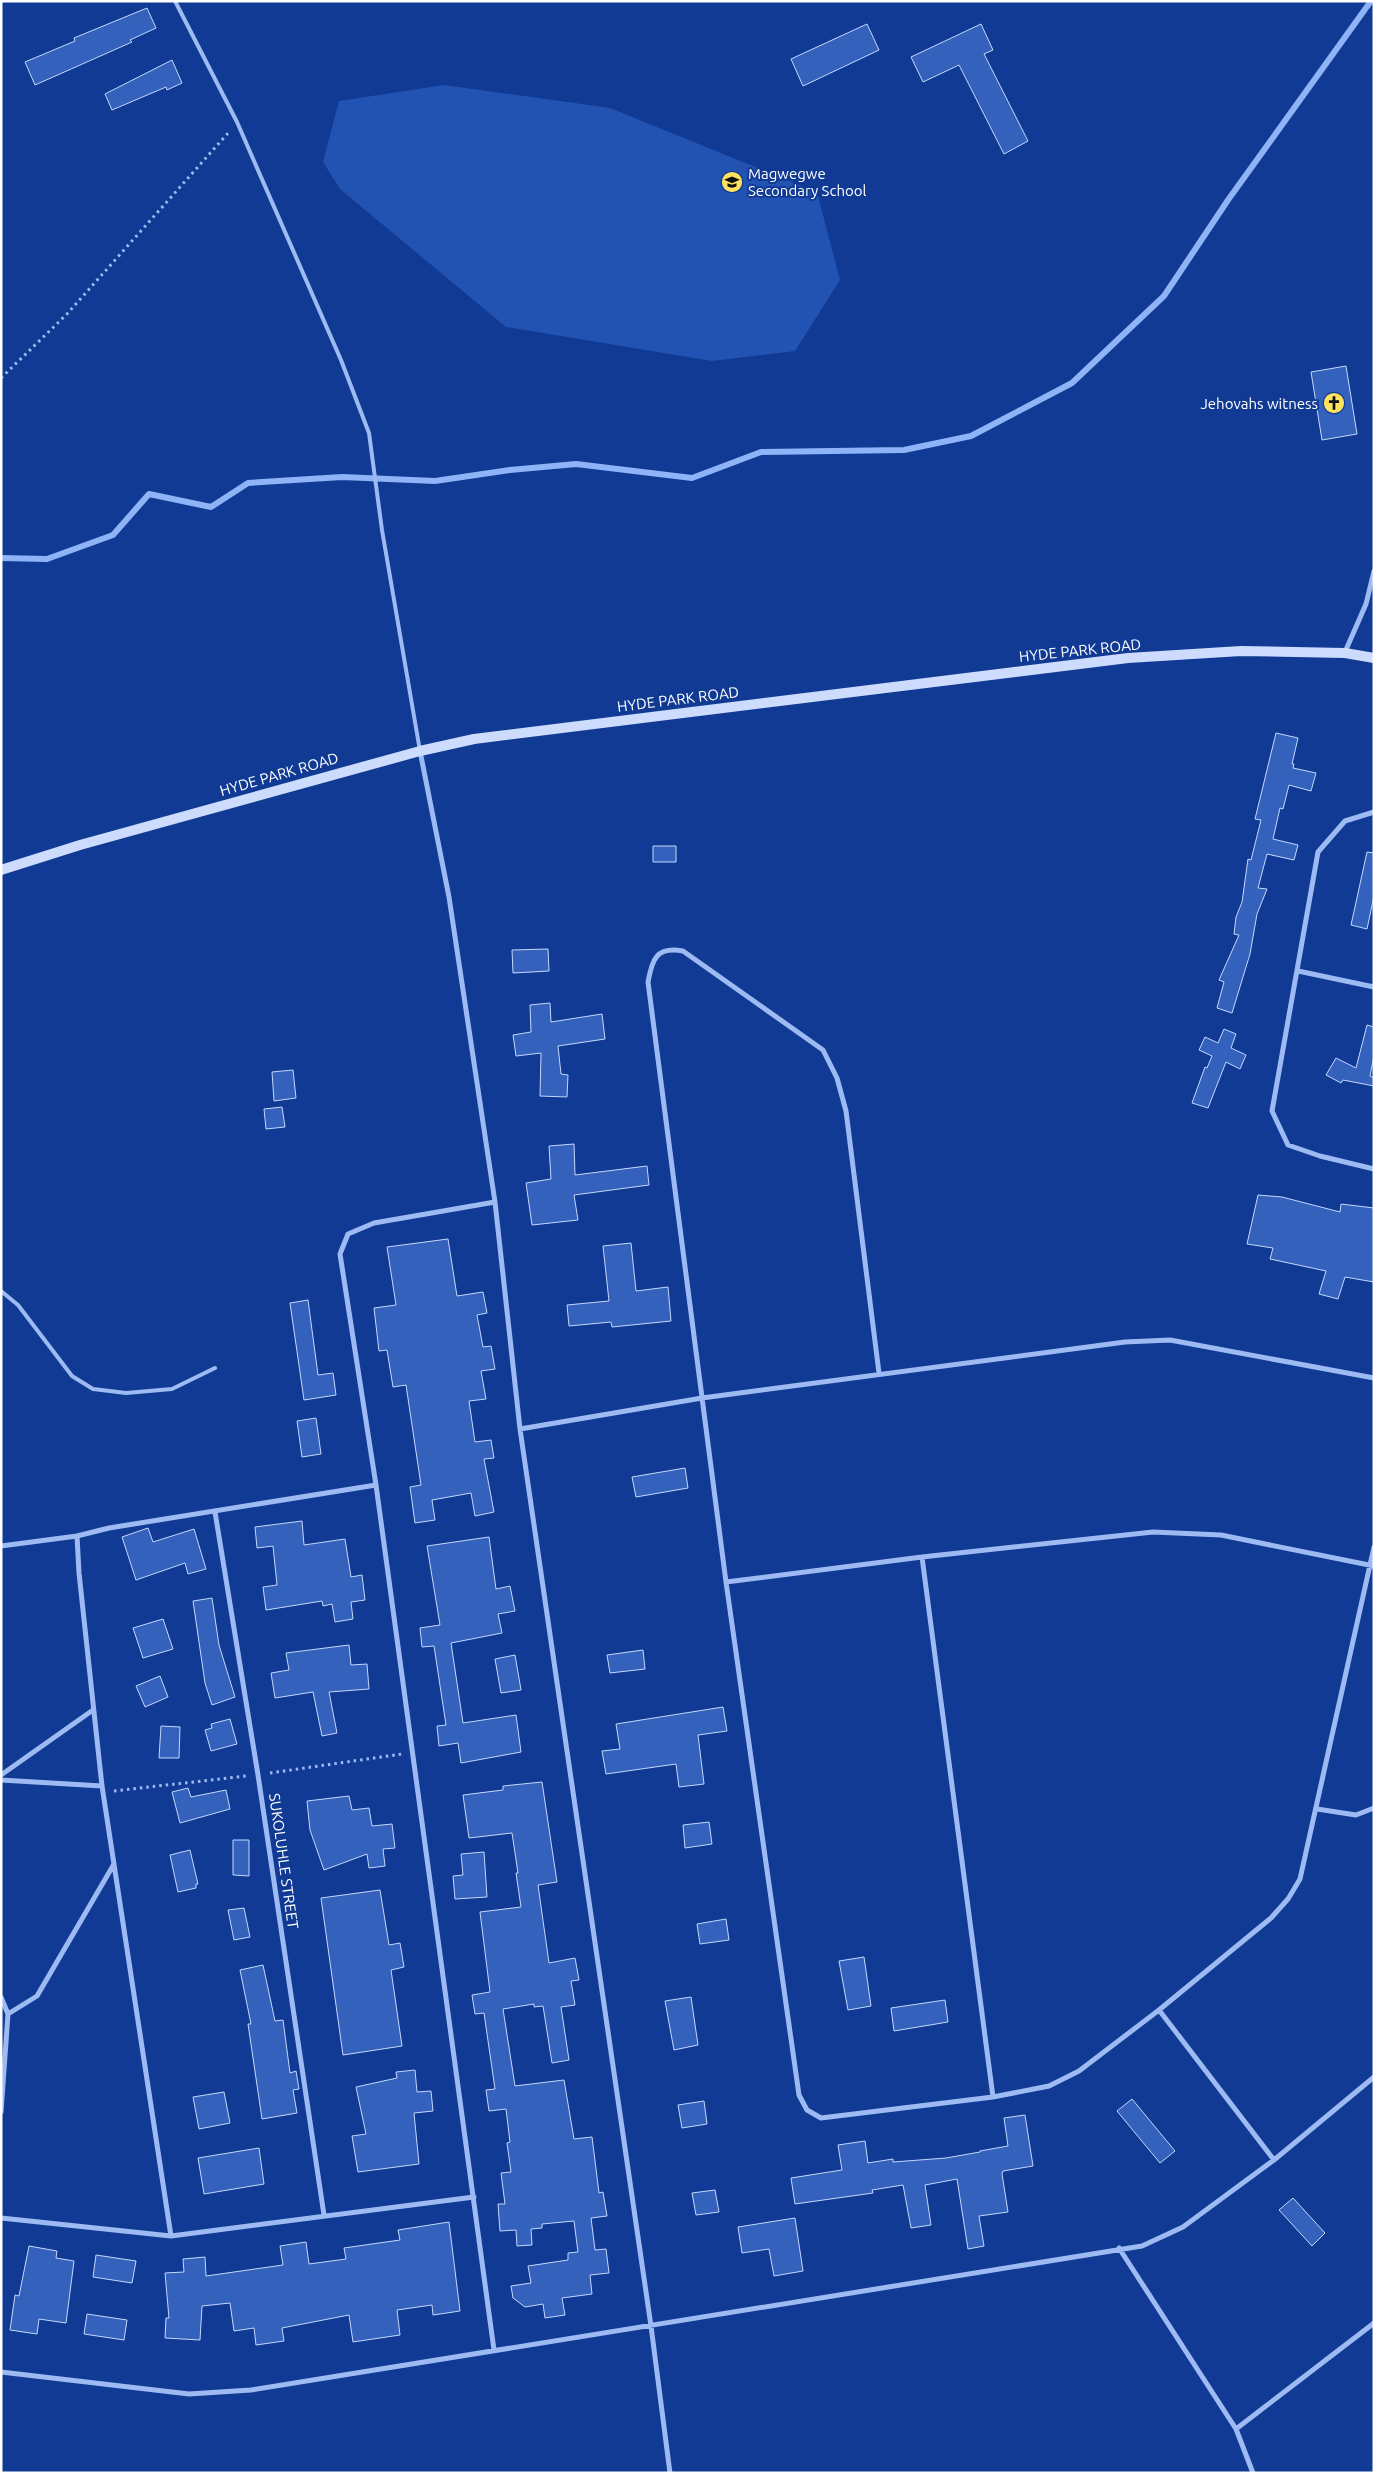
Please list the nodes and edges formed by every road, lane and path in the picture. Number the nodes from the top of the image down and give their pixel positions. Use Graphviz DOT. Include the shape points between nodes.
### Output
graph roads {
  1 [pos="175,1"];
  2 [pos="237,122"];
  3 [pos="1,378"];
  4 [pos="1374,571"];
  5 [pos="1345,653"];
  6 [pos="1374,658"];
  7 [pos="420,751"];
  8 [pos="1374,812"];
  9 [pos="1,870"];
  10 [pos="1298,971"];
  11 [pos="1374,986"];
  12 [pos="1374,1169"];
  13 [pos="495,1202"];
  14 [pos="1,1291"];
  15 [pos="215,1368"];
  16 [pos="879,1373"];
  17 [pos="1374,1378"];
  18 [pos="702,1398"];
  19 [pos="520,1429"];
  20 [pos="376,1485"];
  21 [pos="215,1512"];
  22 [pos="77,1536"];
  23 [pos="1,1546"];
  24 [pos="1374,1547"];
  25 [pos="922,1557"];
  26 [pos="1372,1565"];
  27 [pos="726,1582"];
  28 [pos="93,1710"];
  29 [pos="1,1775"];
  30 [pos="1,1780"];
  31 [pos="102,1786"];
  32 [pos="1374,1808"];
  33 [pos="1317,1809"];
  34 [pos="114,1864"];
  35 [pos="1,1997"];
  36 [pos="1159,2010"];
  37 [pos="8,2014"];
  38 [pos="1374,2077"];
  39 [pos="993,2097"];
  40 [pos="1,2112"];
  41 [pos="1274,2160"];
  42 [pos="474,2198"];
  43 [pos="324,2215"];
  44 [pos="1,2218"];
  45 [pos="171,2236"];
  46 [pos="1119,2248"];
  47 [pos="1374,2323"];
  48 [pos="651,2326"];
  49 [pos="494,2350"];
  50 [pos="1,2372"];
  51 [pos="1236,2428"];
  52 [pos="670,2473"];
  53 [pos="1253,2473"];
  1 -- 2 [label="lane"];
  2 -- 3 [label="path" via="67,314"];
  2 -- 7 [label="lane" via="341,360 369,434"];
  4 -- 5 [label="street" via="1366,604"];
  5 -- 6 [label="street, HYDE PARK ROAD"];
  5 -- 7 [label="street, HYDE PARK ROAD" via="1241,651 1128,658 474,739"];
  7 -- 9 [label="street, HYDE PARK ROAD"];
  7 -- 13 [label="street" via="449,897"];
  8 -- 10 [label="street" via="1345,821 1318,852"];
  10 -- 11 [label="street"];
  10 -- 12 [label="street" via="1272,1111 1288,1145"];
  13 -- 19 [label="street"];
  13 -- 20 [label="street" via="374,1223 348,1234 340,1254"];
  14 -- 15 [label="lane" via="18,1305 72,1376 93,1389 126,1393 172,1389"];
  16 -- 17 [label="street" via="1125,1342 1170,1340"];
  16 -- 18 [label="street"];
  16 -- 18 [label="street" via="846,1111 837,1078 823,1050 683,951 671,949 660,952 652,963 648,982"];
  18 -- 19 [label="street"];
  18 -- 27 [label="street"];
  19 -- 48 [label="street"];
  20 -- 21 [label="street"];
  20 -- 42 [label="street"];
  21 -- 22 [label="street"];
  21 -- 43 [label="street, SUKOLUHLE STREET"];
  22 -- 23 [label="street"];
  22 -- 28 [label="street"];
  24 -- 26 [label="street"];
  25 -- 26 [label="street" via="1153,1532 1221,1535"];
  25 -- 27 [label="street"];
  25 -- 39 [label="street"];
  26 -- 33 [label="street"];
  27 -- 39 [label="street" via="799,2096 806,2110 821,2118"];
  28 -- 29 [label="street"];
  28 -- 31 [label="street"];
  30 -- 31 [label="street"];
  31 -- 34 [label="street"];
  32 -- 33 [label="street" via="1356,1814"];
  33 -- 36 [label="street" via="1300,1879 1288,1899 1271,1918"];
  34 -- 37 [label="street" via="37,1996"];
  34 -- 45 [label="street"];
  35 -- 37 [label="street"];
  36 -- 39 [label="street" via="1079,2071 1049,2086"];
  36 -- 41 [label="street"];
  37 -- 40 [label="street"];
  38 -- 41 [label="street"];
  41 -- 46 [label="street" via="1183,2227 1142,2246"];
  42 -- 43 [label="street"];
  42 -- 49 [label="street"];
  43 -- 45 [label="street"];
  44 -- 45 [label="street"];
  46 -- 48 [label="street"];
  46 -- 51 [label="street"];
  47 -- 51 [label="street"];
  48 -- 49 [label="street"];
  48 -- 52 [label="street"];
  49 -- 50 [label="street" via="250,2390 189,2394"];
  51 -- 53 [label="street"];
}
